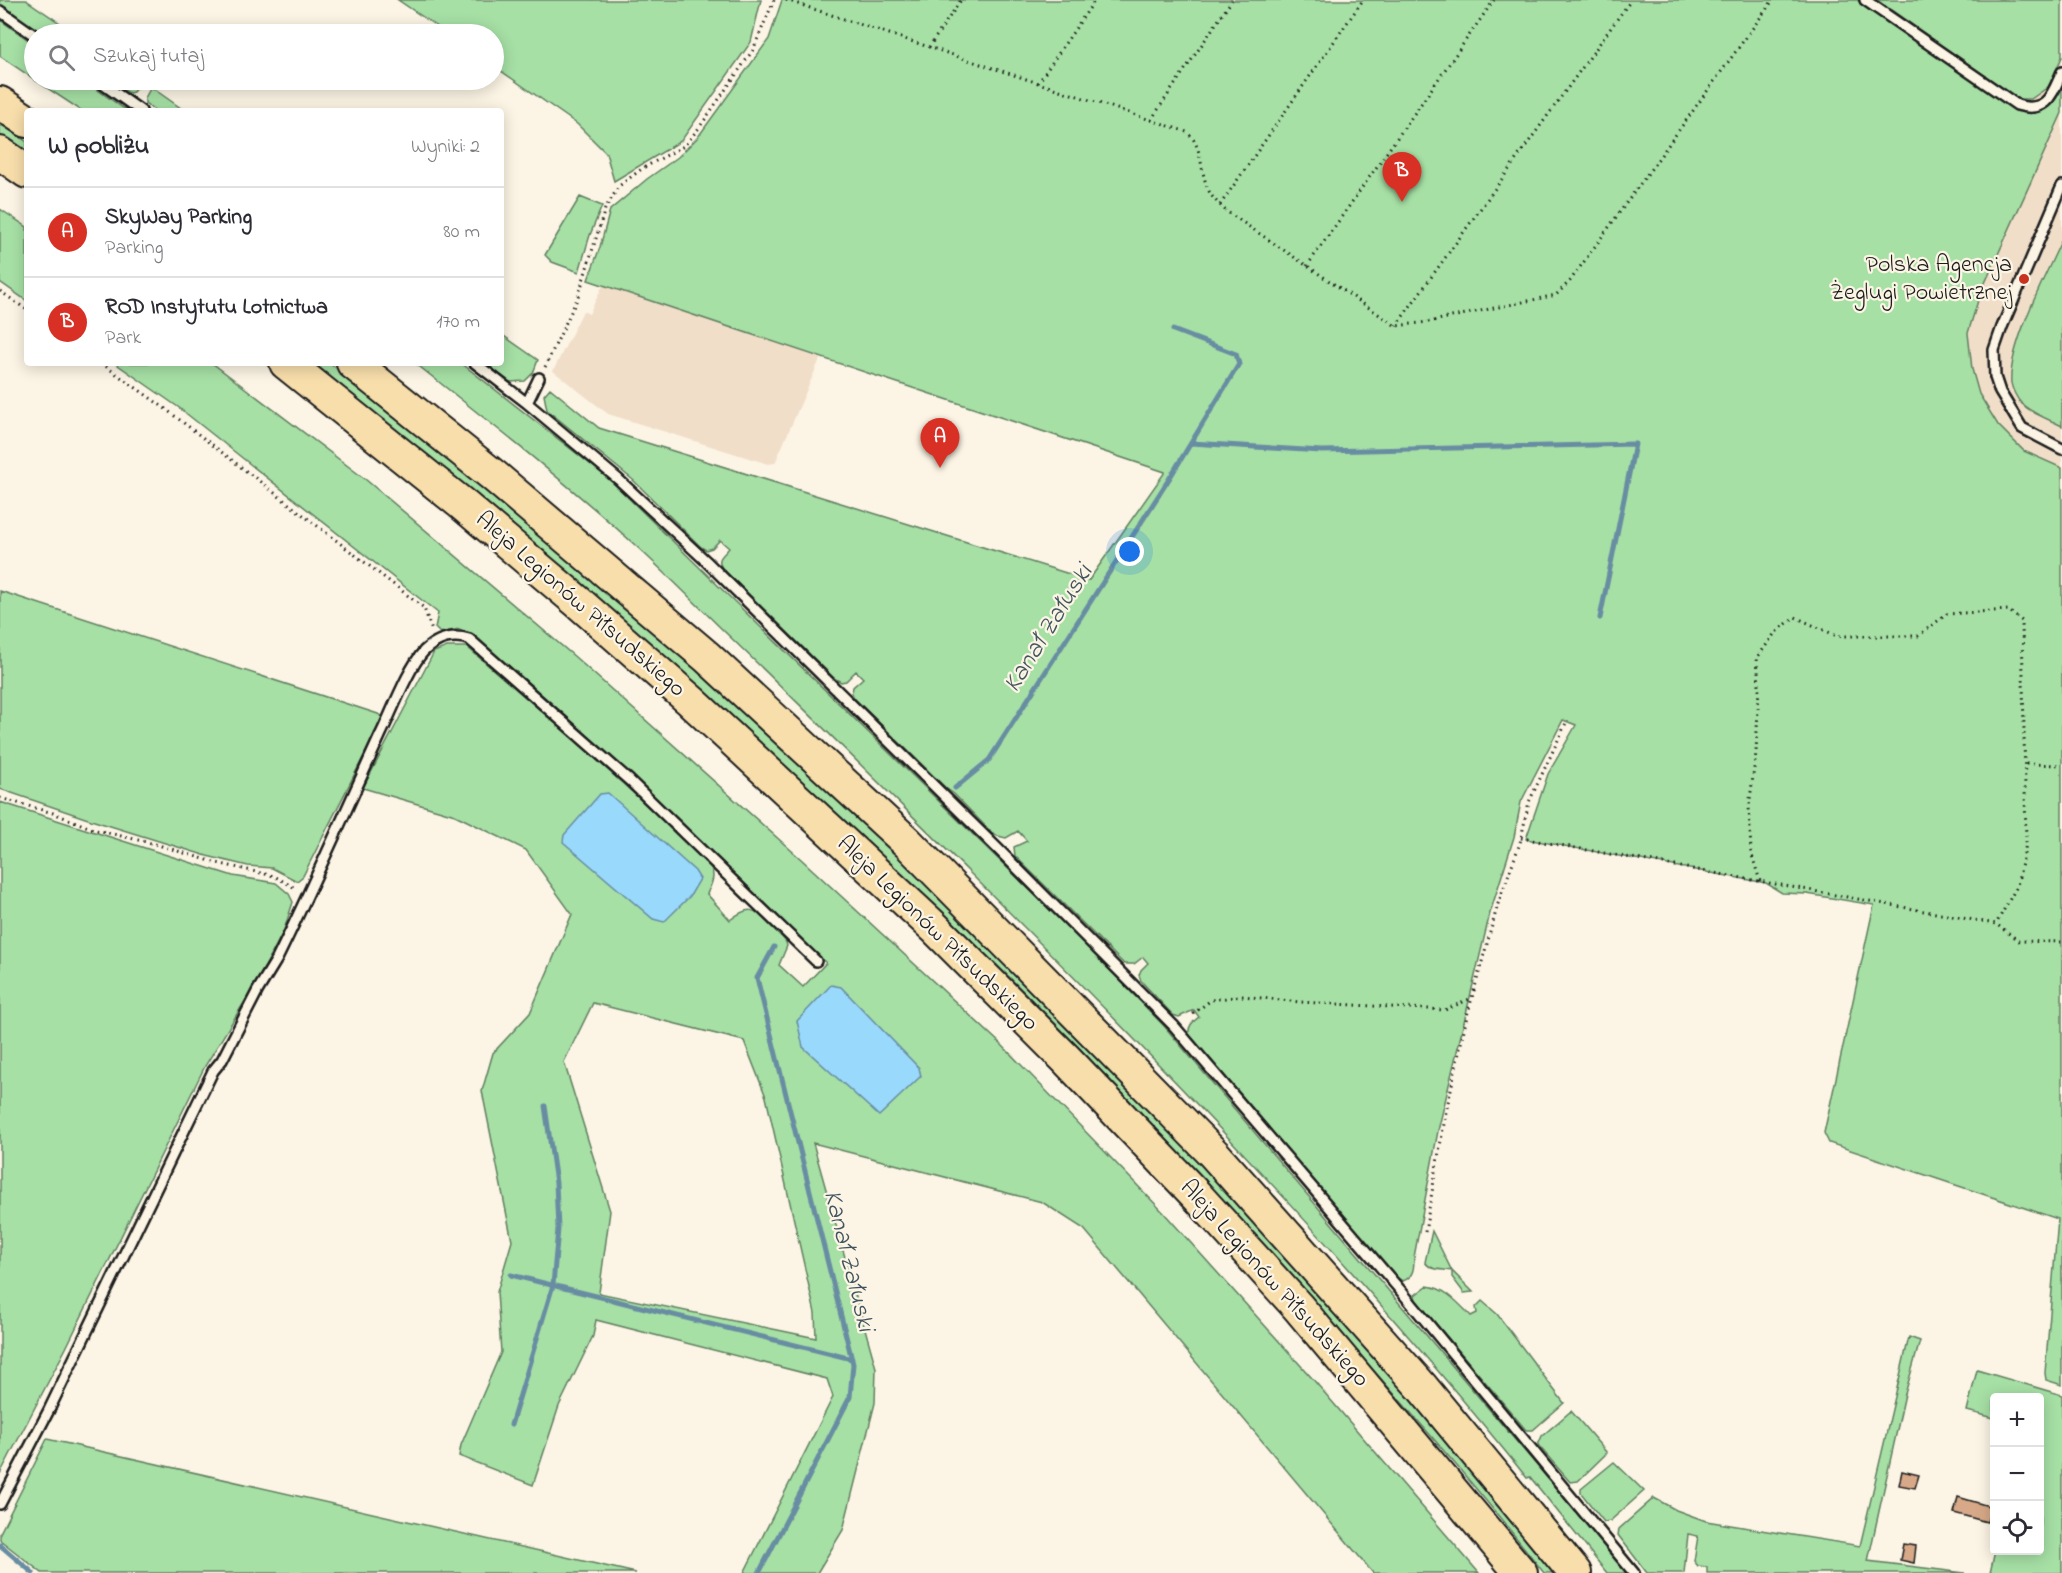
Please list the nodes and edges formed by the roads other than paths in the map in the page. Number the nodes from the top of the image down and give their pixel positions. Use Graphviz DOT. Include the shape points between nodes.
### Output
graph roads {
  1 [pos="1865,0"];
  2 [pos="0,11"];
  3 [pos="24,27"];
  4 [pos="2062,72"];
  5 [pos="111,90"];
  6 [pos="0,103"];
  7 [pos="137,108"];
  8 [pos="24,119"];
  9 [pos="0,153"];
  10 [pos="24,170"];
  11 [pos="2062,186"];
  12 [pos="290,366"];
  13 [pos="356,366"];
  14 [pos="479,366"];
  15 [pos="539,378"];
  16 [pos="527,403"];
  17 [pos="2062,449"];
  18 [pos="816,961"];
  19 [pos="0,1504"];
  20 [pos="1521,1573"];
  21 [pos="1575,1573"];
  22 [pos="1634,1573"];
  1 -- 4 [label="lane" via="2018,105 2031,108 2046,102"];
  2 -- 3 [label="lane"];
  5 -- 7 [label="lane"];
  6 -- 8 [label="highway"];
  9 -- 10 [label="highway"];
  11 -- 17 [label="lane" via="1995,350 1995,377 2000,392 2022,428"];
  12 -- 20 [label="highway, Aleja Legionów Piłsudskiego" via="586,609 935,928 1112,1106 1275,1281"];
  13 -- 21 [label="highway, Aleja Legionów Piłsudskiego" via="494,476 707,657 908,843 1214,1154 1421,1386"];
  14 -- 16 [label="lane"];
  15 -- 16 [label="lane"];
  16 -- 22 [label="lane" via="618,479 706,561 1174,1026 1401,1291"];
  18 -- 19 [label="lane" via="629,780 470,639 457,636 435,643 423,652 399,696 278,959 213,1071"];
}
